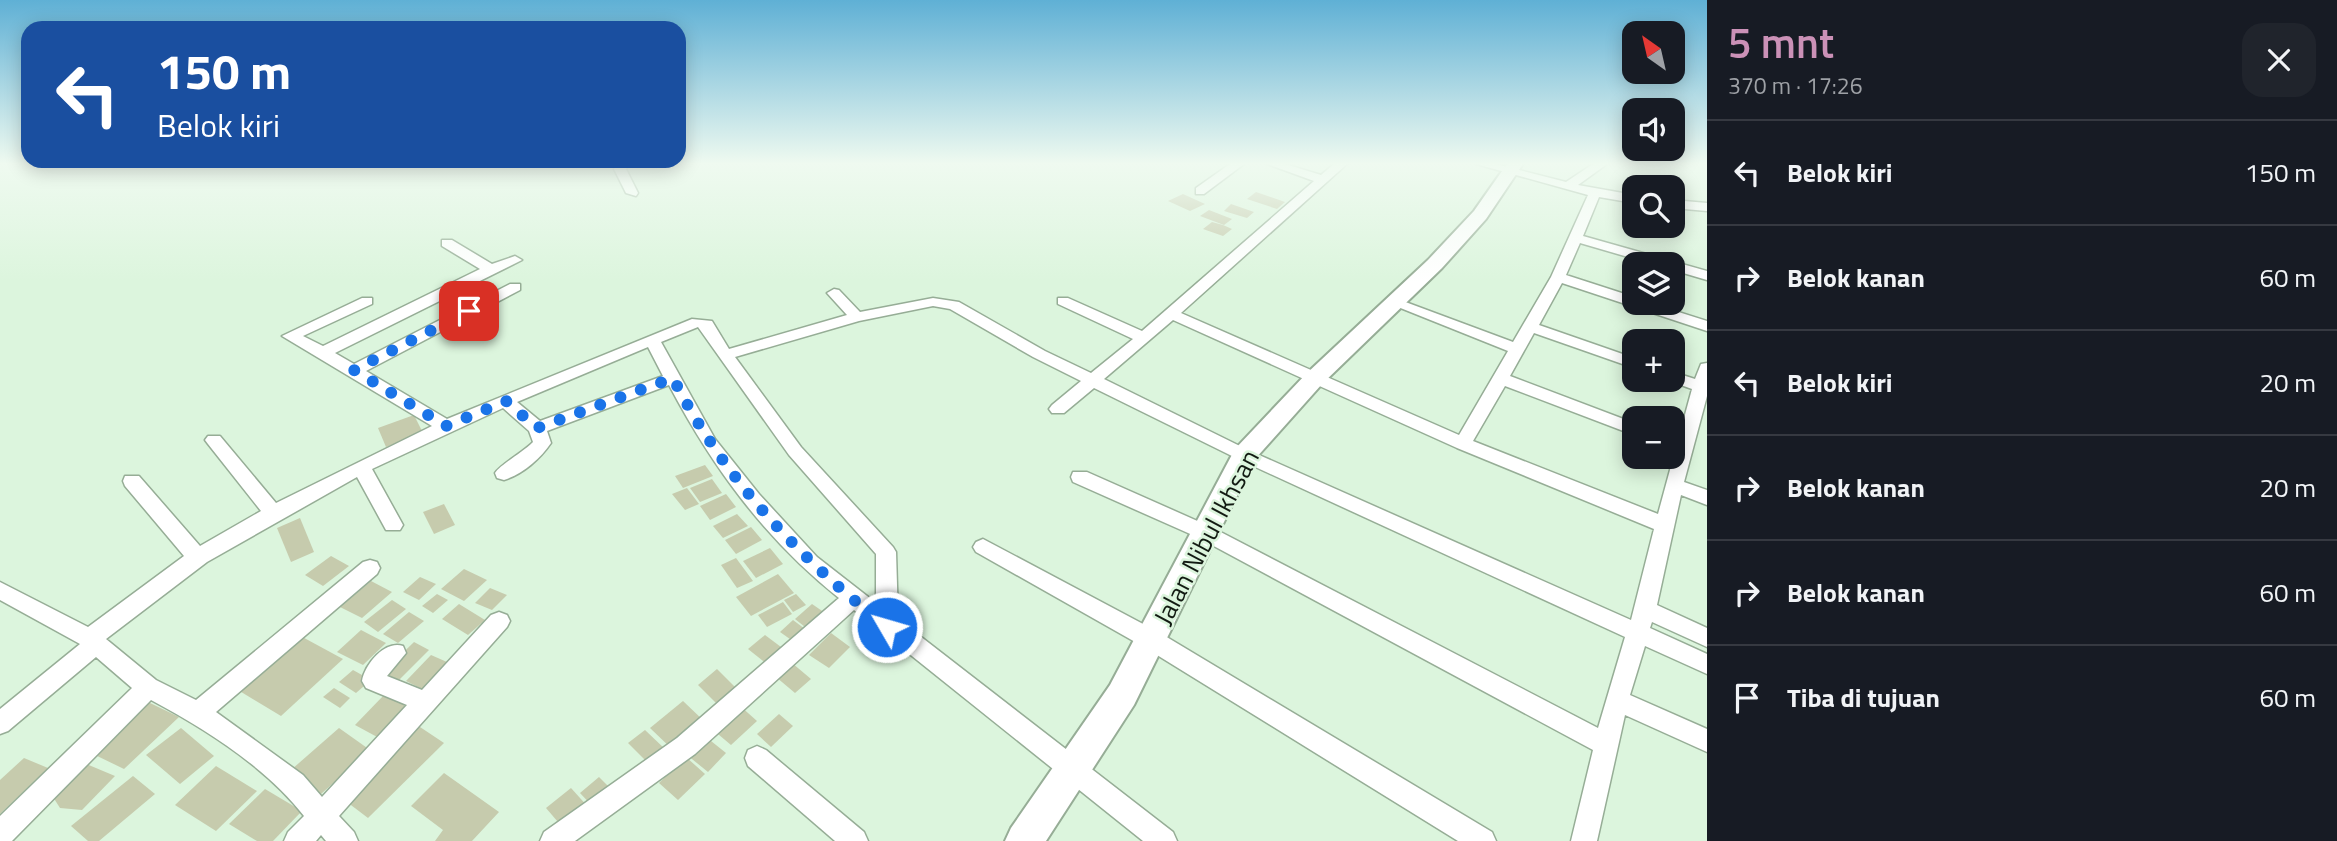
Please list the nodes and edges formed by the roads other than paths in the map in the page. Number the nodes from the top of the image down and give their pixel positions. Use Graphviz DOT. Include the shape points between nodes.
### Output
graph roads {
  1 [pos="1297,203"];
  2 [pos="1487,203"];
  3 [pos="1591,203"];
  4 [pos="1685,205"];
  5 [pos="1707,207"];
  6 [pos="1576,238"];
  7 [pos="447,243"];
  8 [pos="1624,252"];
  9 [pos="515,260"];
  10 [pos="491,269"];
  11 [pos="1685,270"];
  12 [pos="1707,276"];
  13 [pos="1558,277"];
  14 [pos="514,287"];
  15 [pos="834,293"];
  16 [pos="1622,298"];
  17 [pos="1063,300"];
  18 [pos="367,301"];
  19 [pos="1395,303"];
  20 [pos="1171,314"];
  21 [pos="1674,315"];
  22 [pos="857,317"];
  23 [pos="1528,326"];
  24 [pos="1707,326"];
  25 [pos="1144,338"];
  26 [pos="652,340"];
  27 [pos="1516,348"];
  28 [pos="326,354"];
  29 [pos="725,355"];
  30 [pos="1622,359"];
  31 [pos="1707,368"];
  32 [pos="354,370"];
  33 [pos="673,378"];
  34 [pos="1500,378"];
  35 [pos="1314,379"];
  36 [pos="1092,380"];
  37 [pos="1685,380"];
  38 [pos="1701,386"];
  39 [pos="506,401"];
  40 [pos="1058,409"];
  41 [pos="1622,424"];
  42 [pos="446,426"];
  43 [pos="1685,427"];
  44 [pos="537,428"];
  45 [pos="214,440"];
  46 [pos="1463,444"];
  47 [pos="1244,455"];
  48 [pos="362,468"];
  49 [pos="1676,469"];
  50 [pos="504,474"];
  51 [pos="1080,477"];
  52 [pos="132,481"];
  53 [pos="1674,485"];
  54 [pos="1707,498"];
  55 [pos="274,512"];
  56 [pos="393,525"];
  57 [pos="1665,525"];
  58 [pos="1204,532"];
  59 [pos="983,547"];
  60 [pos="198,558"];
  61 [pos="370,568"];
  62 [pos="0,590"];
  63 [pos="852,599"];
  64 [pos="499,621"];
  65 [pos="1641,621"];
  66 [pos="887,627"];
  67 [pos="1707,638"];
  68 [pos="1152,640"];
  69 [pos="93,642"];
  70 [pos="395,653"];
  71 [pos="1707,664"];
  72 [pos="148,687"];
  73 [pos="1617,700"];
  74 [pos="424,701"];
  75 [pos="198,713"];
  76 [pos="0,723"];
  77 [pos="1707,741"];
  78 [pos="1606,744"];
  79 [pos="757,758"];
  80 [pos="1074,769"];
  81 [pos="321,817"];
  82 [pos="0,834"];
  83 [pos="297,841"];
  84 [pos="345,841"];
  85 [pos="554,841"];
  86 [pos="855,841"];
  87 [pos="1024,841"];
  88 [pos="1164,841"];
  89 [pos="1483,841"];
  90 [pos="1584,841"];
  1 -- 20 [label="street"];
  2 -- 19 [label="street, Jalan Nibul Ikhsan"];
  3 -- 6 [label="street"];
  4 -- 5 [label="street"];
  6 -- 8 [label="street"];
  6 -- 13 [label="street"];
  7 -- 10 [label="street"];
  9 -- 10 [label="street"];
  10 -- 28 [label="street"];
  11 -- 12 [label="street"];
  13 -- 16 [label="street"];
  13 -- 23 [label="street"];
  14 -- 32 [label="street"];
  15 -- 22 [label="street"];
  17 -- 25 [label="street"];
  18 -- 28 [label="street" via="290,335"];
  19 -- 27 [label="street"];
  19 -- 35 [label="street, Jalan Nibul Ikhsan"];
  20 -- 25 [label="street"];
  20 -- 35 [label="street"];
  21 -- 24 [label="street"];
  22 -- 29 [label="street"];
  22 -- 36 [label="street" via="943,302"];
  23 -- 27 [label="street"];
  23 -- 30 [label="street"];
  25 -- 36 [label="street"];
  26 -- 29 [label="street" via="705,322"];
  26 -- 33 [label="street"];
  26 -- 39 [label="street"];
  27 -- 34 [label="street"];
  28 -- 32 [label="street"];
  29 -- 66 [label="street" via="795,451 886,552"];
  31 -- 38 [label="street"];
  32 -- 42 [label="street"];
  33 -- 44 [label="street"];
  33 -- 63 [label="street" via="708,442 752,499 810,563"];
  34 -- 41 [label="street"];
  34 -- 46 [label="street"];
  35 -- 46 [label="street"];
  35 -- 47 [label="street, Jalan Nibul Ikhsan"];
  36 -- 40 [label="street"];
  36 -- 47 [label="street"];
  37 -- 38 [label="street"];
  38 -- 43 [label="street"];
  39 -- 42 [label="street"];
  39 -- 44 [label="street"];
  42 -- 48 [label="street"];
  44 -- 50 [label="street" via="542,443 539,449"];
  45 -- 55 [label="street"];
  46 -- 57 [label="street"];
  47 -- 58 [label="street, Jalan Nibul Ikhsan"];
  47 -- 65 [label="street"];
  48 -- 55 [label="street"];
  48 -- 56 [label="street"];
  49 -- 53 [label="street"];
  51 -- 58 [label="street"];
  52 -- 60 [label="street"];
  53 -- 54 [label="street"];
  53 -- 57 [label="street"];
  55 -- 60 [label="street"];
  57 -- 65 [label="street"];
  58 -- 68 [label="street, Jalan Nibul Ikhsan"];
  58 -- 78 [label="street"];
  59 -- 68 [label="street"];
  60 -- 69 [label="street"];
  61 -- 75 [label="street"];
  62 -- 69 [label="street"];
  63 -- 66 [label="street"];
  63 -- 85 [label="street" via="686,746"];
  64 -- 74 [label="street"];
  65 -- 67 [label="street"];
  65 -- 71 [label="street"];
  65 -- 73 [label="street"];
  66 -- 80 [label="street"];
  68 -- 80 [label="street, Jalan Nibul Ikhsan"];
  68 -- 89 [label="street"];
  69 -- 72 [label="street"];
  69 -- 76 [label="street"];
  70 -- 74 [label="street" via="375,673 374,681"];
  72 -- 75 [label="street"];
  72 -- 82 [label="street"];
  73 -- 77 [label="street"];
  73 -- 78 [label="street"];
  74 -- 81 [label="street"];
  75 -- 81 [label="street" via="294,783"];
  78 -- 90 [label="street"];
  79 -- 86 [label="street"];
  80 -- 87 [label="street, Jalan Nibul Ikhsan"];
  80 -- 88 [label="street"];
  81 -- 83 [label="street"];
  81 -- 84 [label="street"];
}
